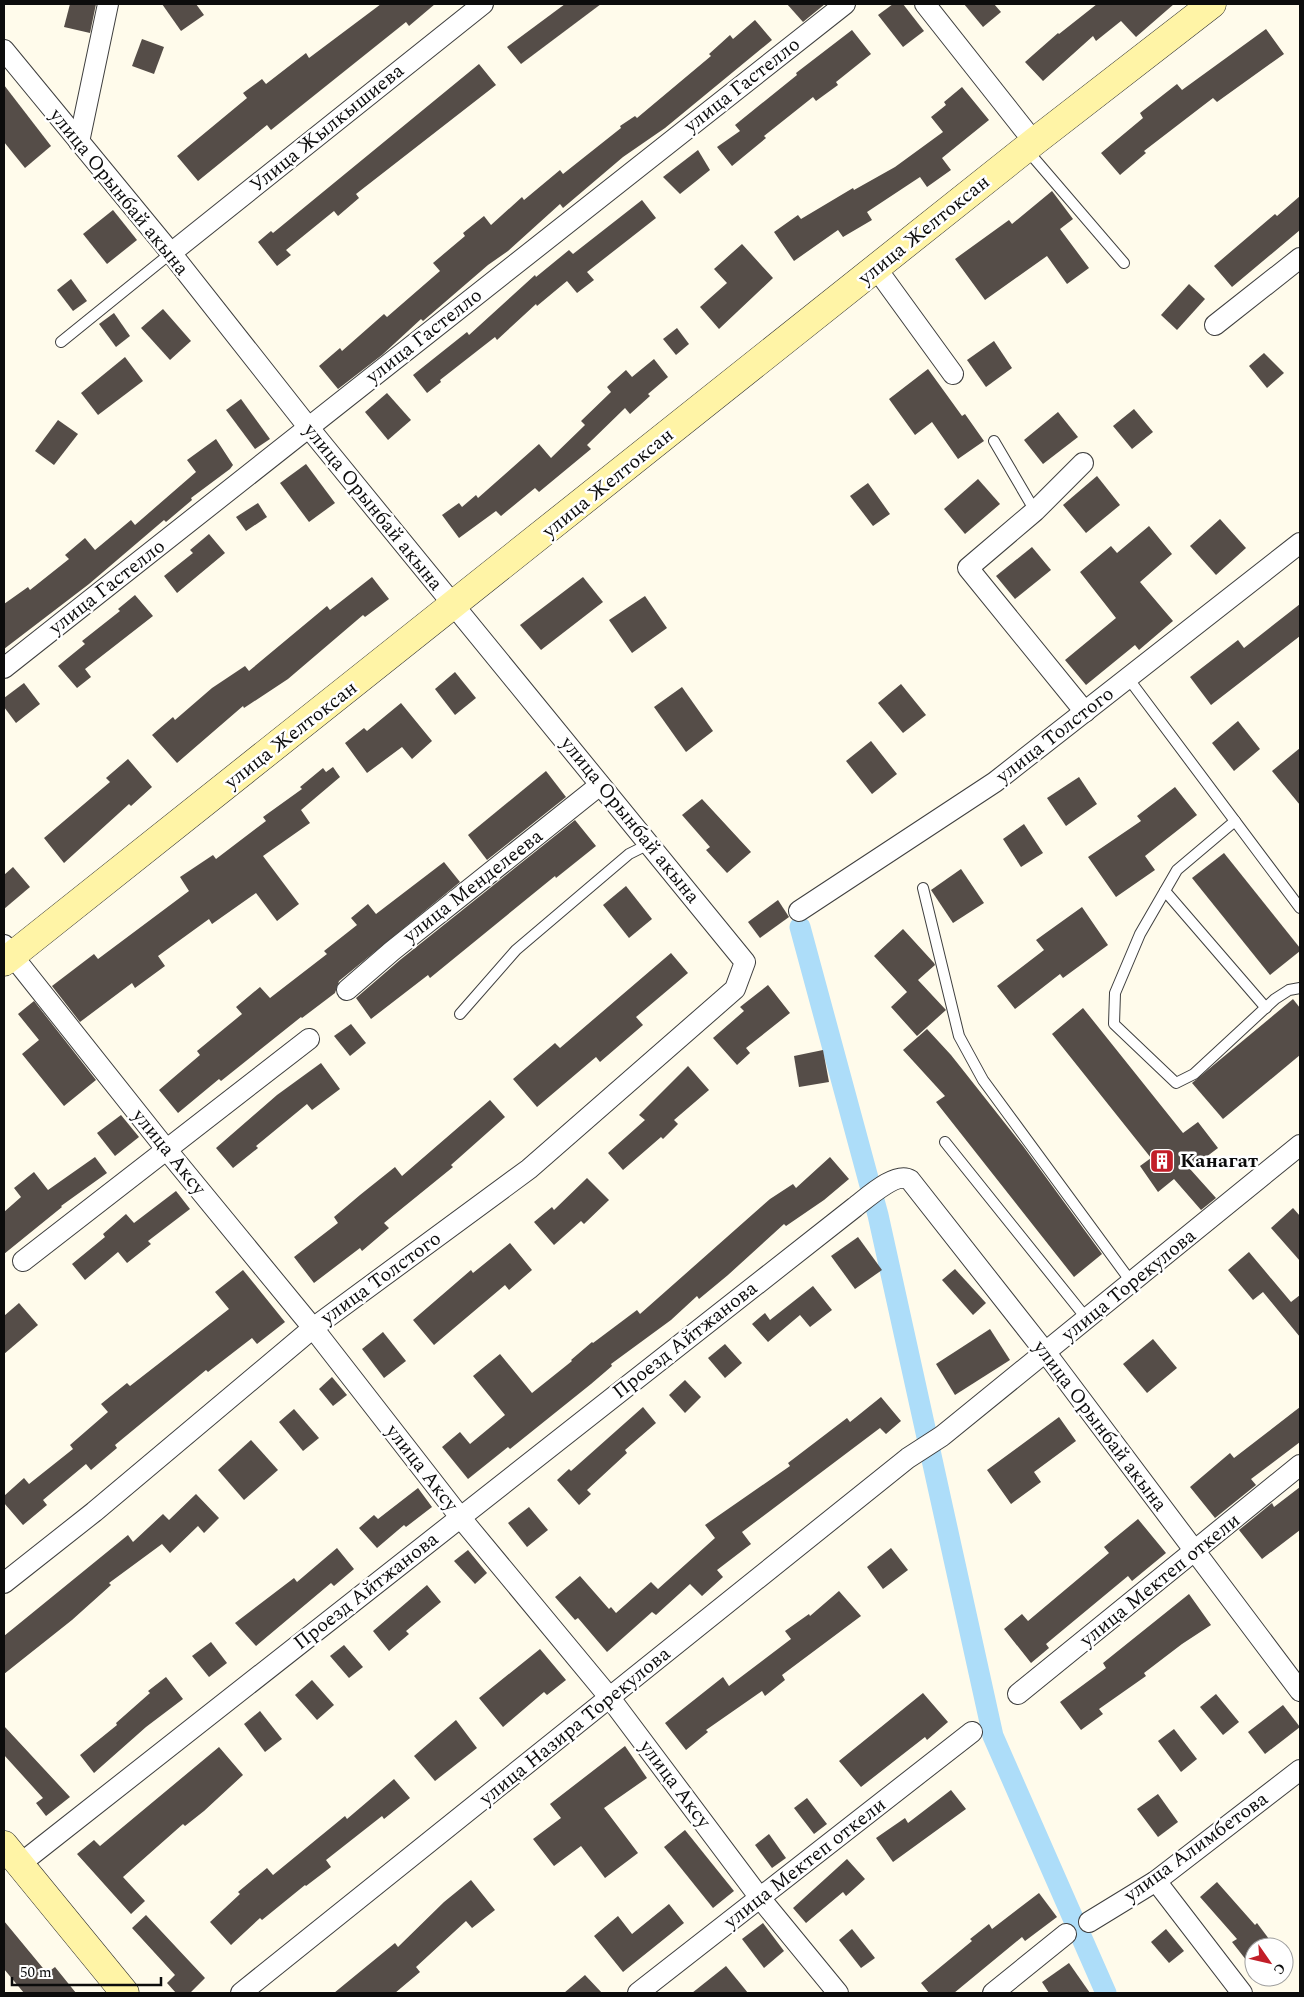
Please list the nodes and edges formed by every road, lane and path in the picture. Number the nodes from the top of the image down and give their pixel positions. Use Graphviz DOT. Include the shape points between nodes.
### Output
graph roads {
  1 [pos="108,4"];
  2 [pos="483,4"];
  3 [pos="845,4"];
  4 [pos="925,4"];
  5 [pos="1212,4"];
  6 [pos="4,50"];
  7 [pos="79,142"];
  8 [pos="1030,145"];
  9 [pos="170,253"];
  10 [pos="1300,258"];
  11 [pos="1124,263"];
  12 [pos="876,268"];
  13 [pos="1215,325"];
  14 [pos="61,342"];
  15 [pos="953,374"];
  16 [pos="308,428"];
  17 [pos="994,441"];
  18 [pos="1083,464"];
  19 [pos="1035,511"];
  20 [pos="1300,543"];
  21 [pos="454,606"];
  22 [pos="4,668"];
  23 [pos="1128,678"];
  24 [pos="1085,712"];
  25 [pos="600,785"];
  26 [pos="1235,821"];
  27 [pos="649,844"];
  28 [pos="923,888"];
  29 [pos="1165,891"];
  30 [pos="1300,908"];
  31 [pos="799,911"];
  32 [pos="7,954"];
  33 [pos="745,962"];
  34 [pos="1300,988"];
  35 [pos="348,990"];
  36 [pos="1266,1008"];
  37 [pos="460,1014"];
  38 [pos="309,1039"];
  39 [pos="945,1142"];
  40 [pos="1300,1145"];
  41 [pos="166,1149"];
  42 [pos="891,1181"];
  43 [pos="23,1261"];
  44 [pos="1132,1282"];
  45 [pos="1087,1319"];
  46 [pos="313,1328"];
  47 [pos="1046,1353"];
  48 [pos="908,1458"];
  49 [pos="1300,1465"];
  50 [pos="460,1518"];
  51 [pos="1195,1551"];
  52 [pos="4,1583"];
  53 [pos="1300,1691"];
  54 [pos="1018,1694"];
  55 [pos="610,1698"];
  56 [pos="972,1732"];
  57 [pos="1300,1770"];
  58 [pos="12,1854"];
  59 [pos="1156,1880"];
  60 [pos="760,1898"];
  61 [pos="1089,1922"];
  62 [pos="1066,1934"];
  63 [pos="125,1993"];
  64 [pos="241,1993"];
  65 [pos="638,1993"];
  66 [pos="838,1993"];
  67 [pos="993,1993"];
  68 [pos="1242,1993"];
  1 -- 7 [label="street"];
  2 -- 9 [label="street, Улица Жылкышиева"];
  3 -- 16 [label="street, улица Гастелло"];
  4 -- 8 [label="street"];
  5 -- 8 [label="main road, улица Желтоксан"];
  6 -- 7 [label="street, улица Орынбай акына"];
  7 -- 9 [label="street, улица Орынбай акына"];
  8 -- 11 [label="lane"];
  8 -- 12 [label="main road, улица Желтоксан"];
  9 -- 14 [label="lane"];
  9 -- 16 [label="street, улица Орынбай акына"];
  10 -- 13 [label="street"];
  12 -- 15 [label="street"];
  12 -- 21 [label="main road, улица Желтоксан"];
  16 -- 21 [label="street, улица Орынбай акына"];
  16 -- 22 [label="street, улица Гастелло"];
  17 -- 19 [label="lane"];
  18 -- 19 [label="street"];
  19 -- 24 [label="street" via="968,568"];
  20 -- 23 [label="street, улица Толстого"];
  21 -- 25 [label="street, улица Орынбай акына"];
  21 -- 32 [label="main road, улица Желтоксан"];
  23 -- 24 [label="street, улица Толстого"];
  23 -- 26 [label="lane"];
  24 -- 31 [label="street, улица Толстого" via="995,782"];
  25 -- 27 [label="street, улица Орынбай акына"];
  25 -- 35 [label="street, улица Менделеева"];
  26 -- 29 [label="lane" via="1177,870"];
  26 -- 30 [label="lane"];
  27 -- 33 [label="street, улица Орынбай акына"];
  27 -- 37 [label="lane" via="629,854 516,950"];
  28 -- 44 [label="lane" via="960,1036 973,1063"];
  29 -- 36 [label="lane"];
  29 -- 36 [label="lane" via="1140,934 1115,993 1114,1024 1176,1083 1194,1074"];
  32 -- 41 [label="street, улица Аксу"];
  33 -- 46 [label="street, улица Толстого" via="735,989 529,1169"];
  34 -- 36 [label="lane" via="1289,990"];
  38 -- 41 [label="street"];
  39 -- 45 [label="lane"];
  40 -- 44 [label="street, улица Торекулова"];
  41 -- 43 [label="street"];
  41 -- 46 [label="street, улица Аксу"];
  42 -- 47 [label="street, улица Орынбай акына" via="902,1177 910,1180"];
  42 -- 50 [label="street, Проезд Айтжанова"];
  44 -- 45 [label="street, улица Торекулова"];
  45 -- 47 [label="street, улица Торекулова"];
  46 -- 50 [label="street, улица Аксу"];
  46 -- 52 [label="street, улица Толстого" via="102,1506"];
  47 -- 48 [label="street, улица Торекулова" via="942,1436"];
  47 -- 51 [label="street, улица Орынбай акына"];
  48 -- 55 [label="street, улица Назира Торекулова"];
  49 -- 51 [label="street, улица Мектеп откели"];
  50 -- 55 [label="street, улица Аксу"];
  50 -- 58 [label="street, Проезд Айтжанова"];
  51 -- 53 [label="street, улица Орынбай акына"];
  51 -- 54 [label="street, улица Мектеп откели"];
  55 -- 60 [label="street, улица Аксу"];
  55 -- 64 [label="street, улица Назира Торекулова"];
  56 -- 60 [label="street, улица Мектеп откели"];
  57 -- 59 [label="street, улица Алимбетова"];
  58 -- 63 [label="main road"];
  59 -- 61 [label="street, улица Алимбетова"];
  59 -- 68 [label="street"];
  60 -- 65 [label="street, улица Мектеп откели"];
  60 -- 66 [label="street, улица Аксу"];
  62 -- 67 [label="street"];
}
